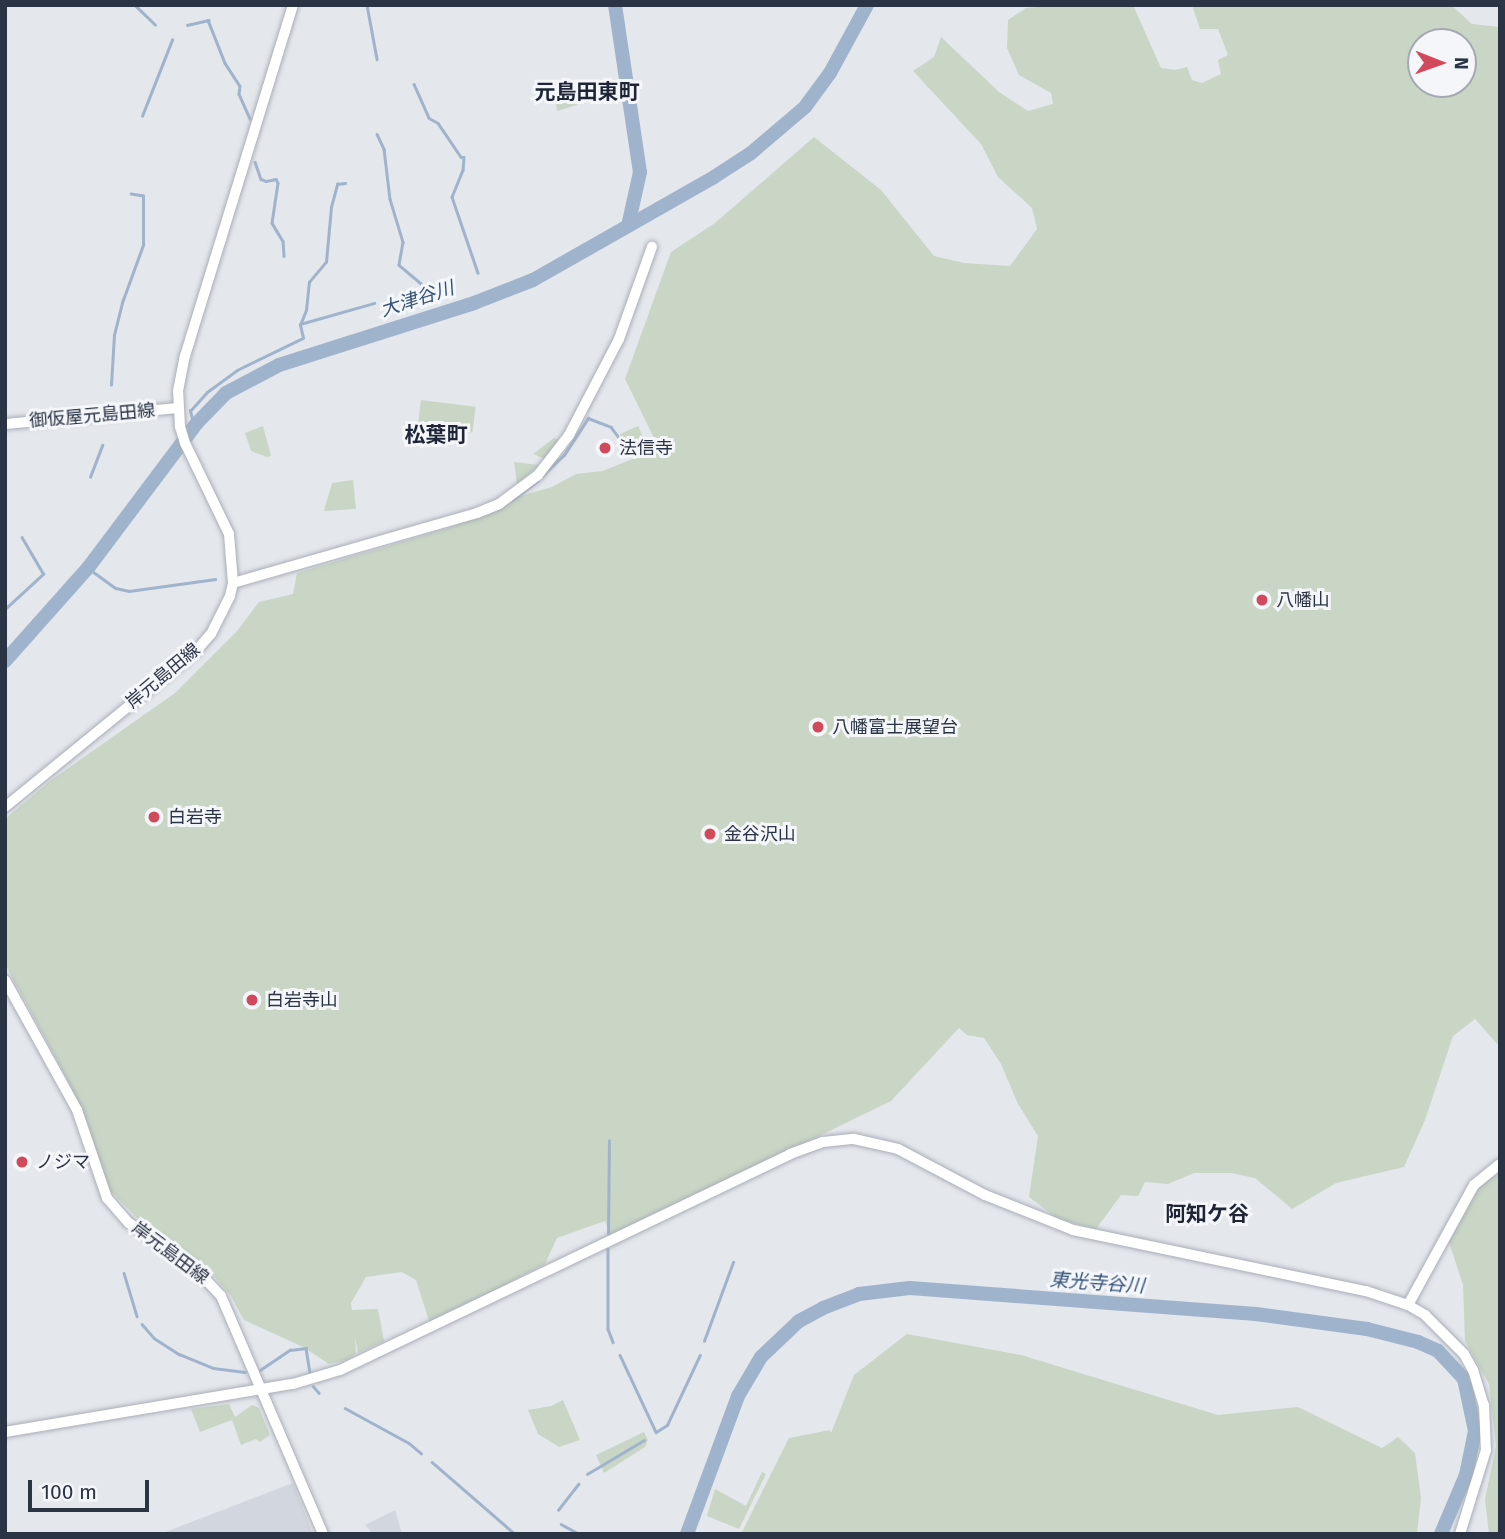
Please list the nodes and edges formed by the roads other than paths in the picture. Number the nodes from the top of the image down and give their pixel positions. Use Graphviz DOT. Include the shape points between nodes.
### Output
graph roads {
  1 [pos="293,5"];
  2 [pos="652,247"];
  3 [pos="178,408"];
  4 [pos="5,424"];
  5 [pos="233,583"];
  6 [pos="5,807"];
  7 [pos="5,980"];
  8 [pos="1500,1164"];
  9 [pos="1408,1305"];
  10 [pos="262,1389"];
  11 [pos="5,1432"];
  12 [pos="323,1534"];
  13 [pos="1460,1534"];
  1 -- 3 [label="street, 岸元島田線" via="185,356"];
  2 -- 5 [label="street" via="619,339 569,435 538,475 499,504 478,513"];
  3 -- 4 [label="street, 御仮屋元島田線"];
  3 -- 5 [label="street, 岸元島田線" via="180,427 229,534"];
  5 -- 6 [label="street, 岸元島田線" via="222,616 196,651"];
  7 -- 10 [label="street, 岸元島田線" via="77,1110 106,1196 129,1223 208,1279 233,1320"];
  8 -- 9 [label="street" via="1474,1185"];
  9 -- 10 [label="street" via="1366,1291 1073,1230 994,1199 898,1149 869,1141 837,1140 790,1154 340,1370"];
  9 -- 13 [label="street" via="1440,1328 1464,1354 1484,1405 1486,1450"];
  10 -- 11 [label="street"];
  10 -- 12 [label="street, 岸元島田線"];
}
